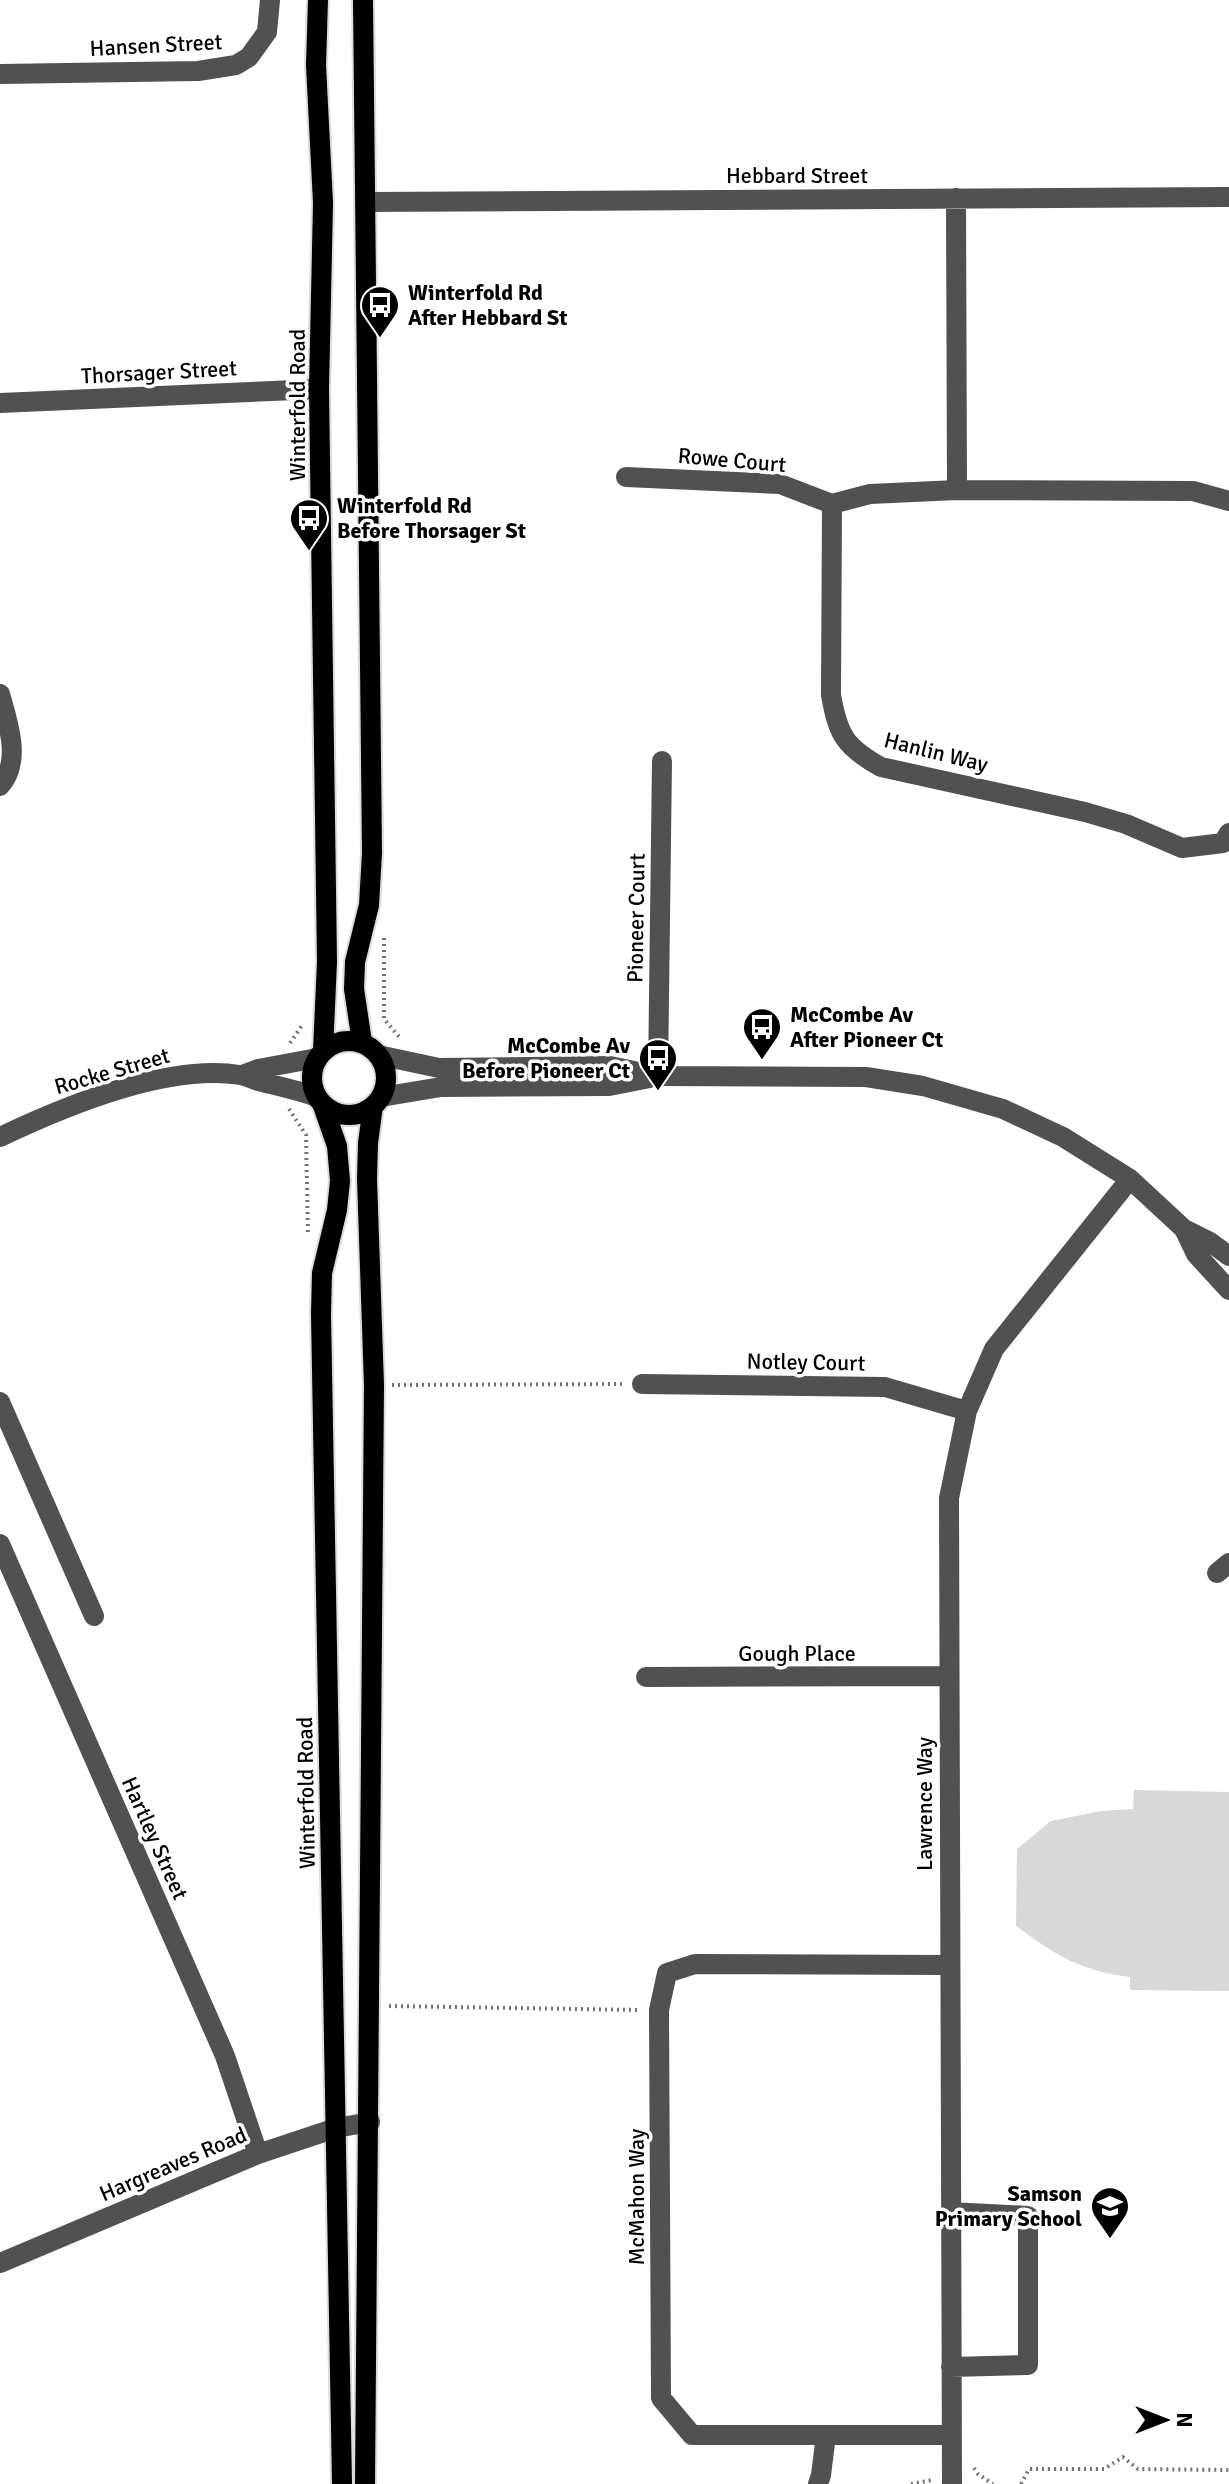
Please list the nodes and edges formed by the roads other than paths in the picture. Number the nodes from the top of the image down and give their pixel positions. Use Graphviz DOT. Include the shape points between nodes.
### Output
graph roads {
  1 [pos="270,0"];
  2 [pos="318,0"];
  3 [pos="363,0"];
  4 [pos="0,74"];
  5 [pos="1229,197"];
  6 [pos="956,198"];
  7 [pos="366,202"];
  8 [pos="319,389"];
  9 [pos="0,403"];
  10 [pos="626,477"];
  11 [pos="957,490"];
  12 [pos="1229,501"];
  13 [pos="832,504"];
  14 [pos="0,694"];
  15 [pos="662,761"];
  16 [pos="0,786"];
  17 [pos="1229,833"];
  18 [pos="370,1049"];
  19 [pos="320,1054"];
  20 [pos="242,1075"];
  21 [pos="658,1076"];
  22 [pos="320,1101"];
  23 [pos="377,1101"];
  24 [pos="0,1137"];
  25 [pos="1130,1179"];
  26 [pos="1184,1229"];
  27 [pos="1229,1256"];
  28 [pos="1229,1290"];
  29 [pos="1229,1302"];
  30 [pos="642,1384"];
  31 [pos="0,1402"];
  32 [pos="967,1411"];
  33 [pos="0,1544"];
  34 [pos="94,1616"];
  35 [pos="948,1676"];
  36 [pos="646,1677"];
  37 [pos="949,1965"];
  38 [pos="370,2122"];
  39 [pos="336,2128"];
  40 [pos="258,2154"];
  41 [pos="950,2212"];
  42 [pos="0,2263"];
  43 [pos="951,2367"];
  44 [pos="826,2435"];
  45 [pos="951,2435"];
  46 [pos="342,2484"];
  47 [pos="365,2484"];
  48 [pos="818,2484"];
  49 [pos="952,2484"];
  1 -- 4 [label="street, Hansen Street" via="267,32 236,65 198,71"];
  2 -- 8 [label="main road, Winterfold Road" via="323,203"];
  3 -- 7 [label="main road"];
  5 -- 6 [label="street, Hebbard Street"];
  6 -- 7 [label="street, Hebbard Street"];
  6 -- 11 [label="street"];
  7 -- 18 [label="main road" via="372,853 354,989"];
  8 -- 9 [label="street, Thorsager Street"];
  8 -- 19 [label="main road, Winterfold Road" via="327,962"];
  10 -- 13 [label="street, Rowe Court" via="780,484"];
  11 -- 12 [label="street" via="1193,491"];
  11 -- 13 [label="street" via="870,494"];
  13 -- 17 [label="street, Hanlin Way" via="831,695 845,742 881,767 1085,812 1182,848 1223,843"];
  14 -- 16 [label="street" via="13,737 7,778"];
  15 -- 21 [label="street, Pioneer Court"];
  18 -- 19 [label="main road" via="340,1042"];
  18 -- 21 [label="street" via="439,1068 610,1066"];
  18 -- 23 [label="main road" via="385,1075"];
  19 -- 20 [label="street, Rocke Street"];
  19 -- 22 [label="main road" via="312,1076"];
  20 -- 22 [label="street, Rocke Street"];
  20 -- 24 [label="street, Rocke Street" via="145,1083 43,1116"];
  21 -- 23 [label="street" via="609,1086 441,1087"];
  21 -- 25 [label="street" via="896,1080 1032,1121"];
  22 -- 23 [label="main road" via="332,1112 353,1115"];
  22 -- 39 [label="main road, Winterfold Road" via="337,1146 340,1181 322,1273 321,1314"];
  23 -- 38 [label="main road" via="367,1179 374,1385"];
  25 -- 26 [label="street"];
  25 -- 32 [label="street, Lawrence Way" via="994,1349"];
  26 -- 27 [label="street"];
  26 -- 28 [label="street" via="1196,1254"];
  28 -- 29 [label="street"];
  30 -- 32 [label="street, Notley Court" via="885,1387"];
  31 -- 34 [label="street"];
  32 -- 35 [label="street, Lawrence Way" via="949,1498"];
  33 -- 40 [label="street, Hartley Street" via="225,2056"];
  35 -- 36 [label="street, Gough Place"];
  35 -- 37 [label="street, Lawrence Way"];
  37 -- 41 [label="street, Lawrence Way"];
  37 -- 44 [label="street, McMahon Way" via="695,1964 667,1973 659,2010 661,2398 692,2435"];
  38 -- 39 [label="street, Hargreaves Road"];
  38 -- 47 [label="main road"];
  39 -- 40 [label="street, Hargreaves Road"];
  39 -- 46 [label="main road, Winterfold Road"];
  40 -- 42 [label="street, Hargreaves Road"];
  41 -- 43 [label="street, Lawrence Way"];
  41 -- 43 [label="street" via="1028,2216 1028,2365"];
  43 -- 45 [label="street, Lawrence Way"];
  44 -- 45 [label="street, McMahon Way"];
  44 -- 48 [label="street"];
  45 -- 49 [label="street, Lawrence Way"];
}
